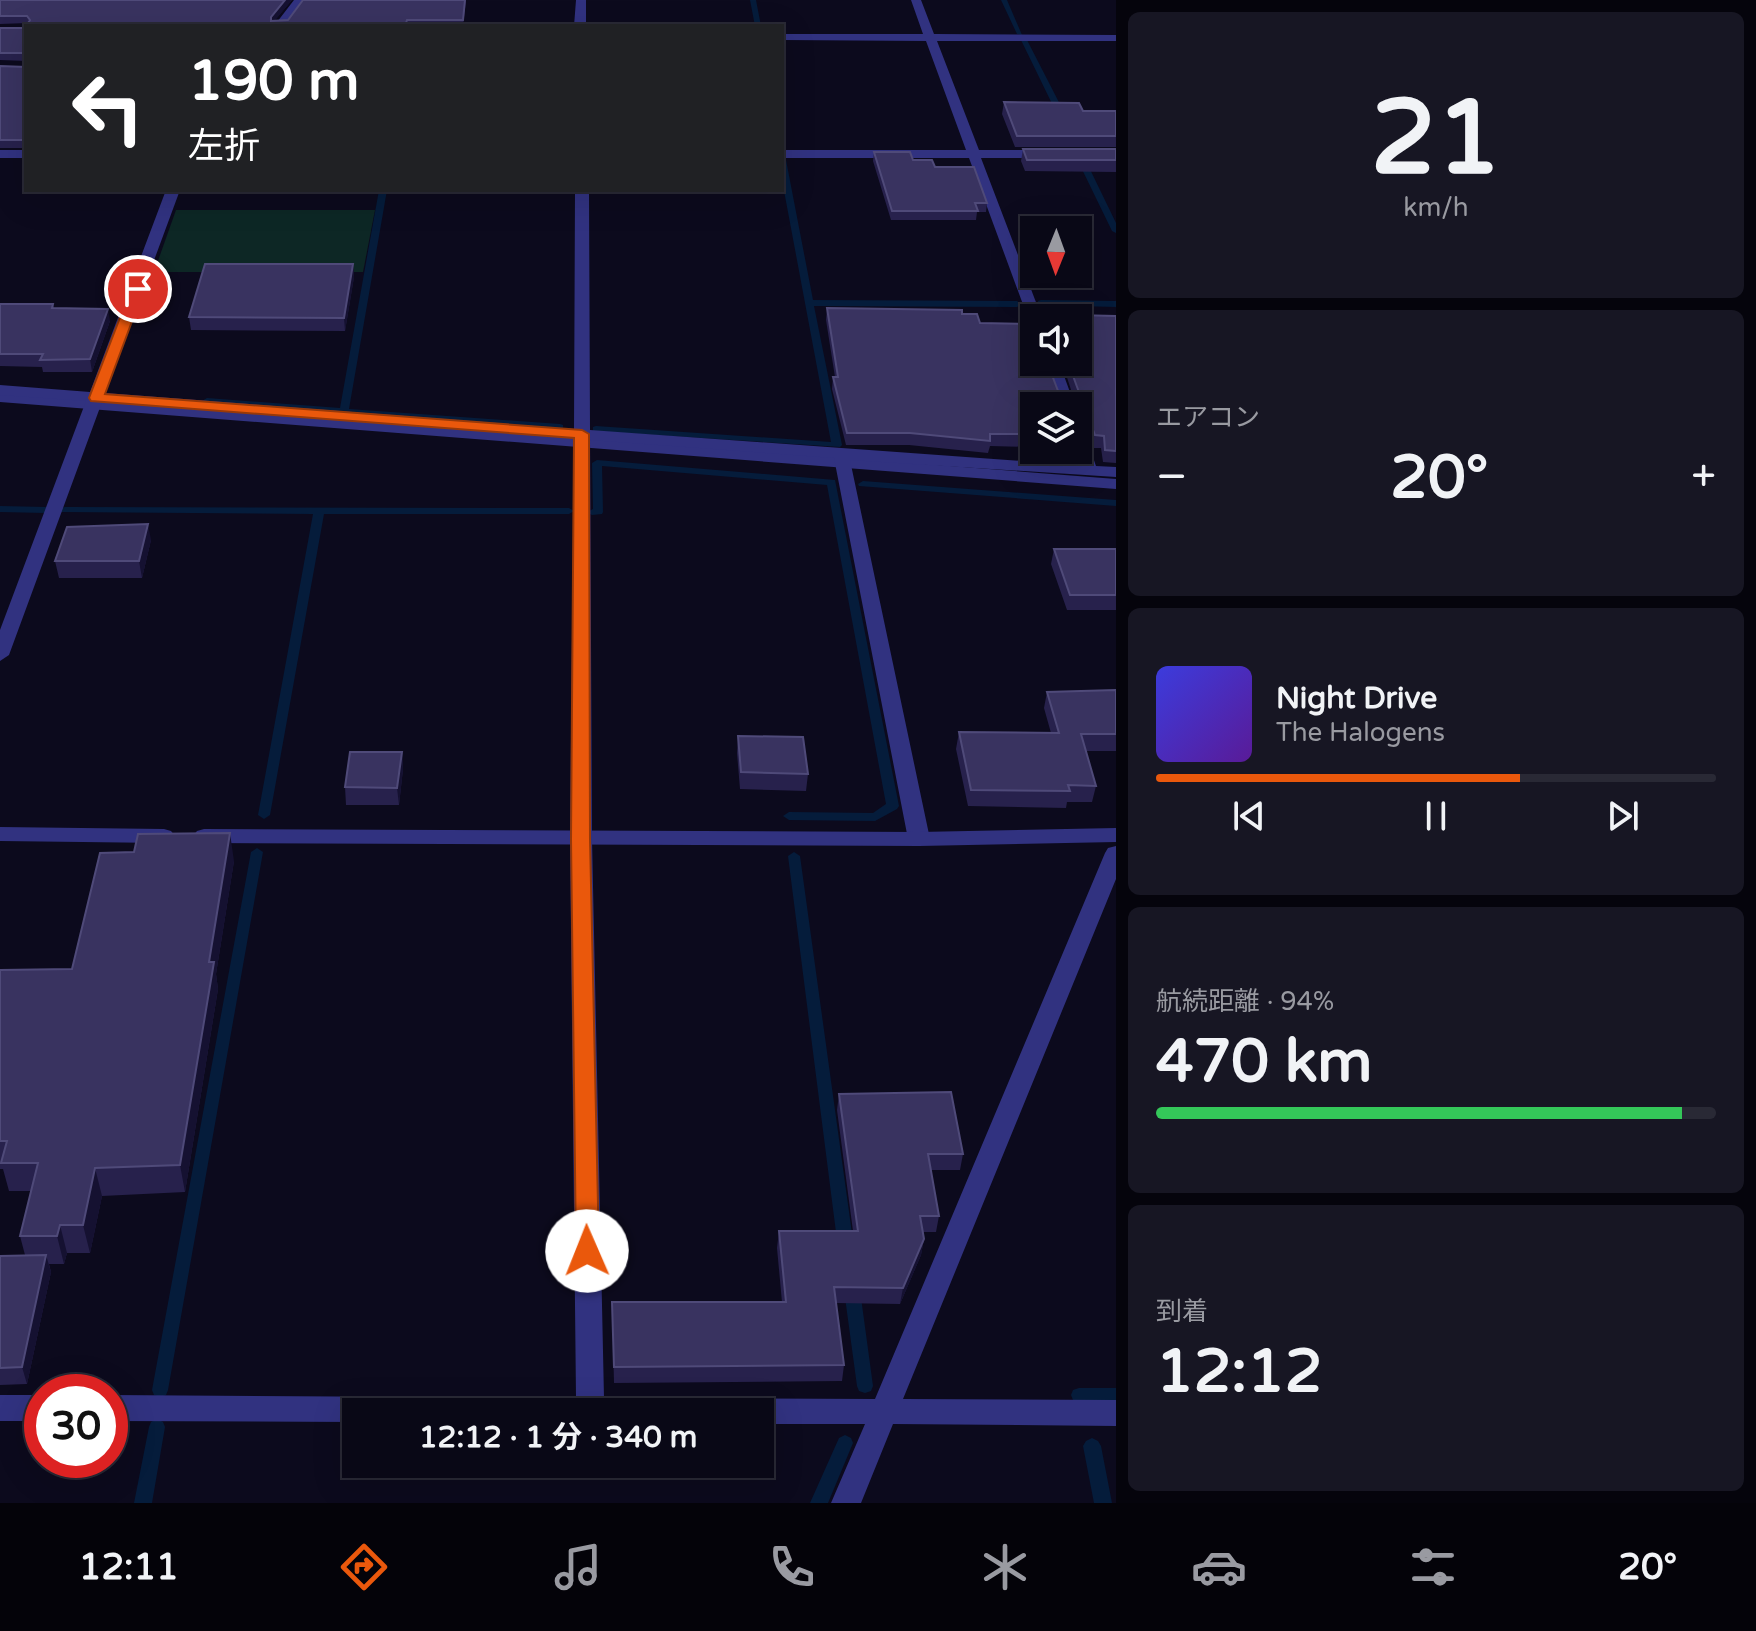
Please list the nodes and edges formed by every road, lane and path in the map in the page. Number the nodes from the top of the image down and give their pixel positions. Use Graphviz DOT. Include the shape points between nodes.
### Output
graph roads {
  1 [pos="291,0"];
  2 [pos="300,0"];
  3 [pos="581,0"];
  4 [pos="916,0"];
  5 [pos="282,24"];
  6 [pos="580,24"];
  7 [pos="784,37"];
  8 [pos="931,37"];
  9 [pos="1116,38"];
  10 [pos="0,154"];
  11 [pos="24,154"];
  12 [pos="784,154"];
  13 [pos="974,154"];
  14 [pos="1069,154"];
  15 [pos="172,192"];
  16 [pos="582,192"];
  17 [pos="1030,304"];
  18 [pos="0,390"];
  19 [pos="0,397"];
  20 [pos="95,402"];
  21 [pos="582,439"];
  22 [pos="842,459"];
  23 [pos="1087,464"];
  24 [pos="1089,470"];
  25 [pos="1116,472"];
  26 [pos="1116,484"];
  27 [pos="0,655"];
  28 [pos="0,834"];
  29 [pos="1116,835"];
  30 [pos="581,839"];
  31 [pos="919,839"];
  32 [pos="1116,853"];
  33 [pos="590,1398"];
  34 [pos="0,1408"];
  35 [pos="24,1408"];
  36 [pos="128,1408"];
  37 [pos="342,1408"];
  38 [pos="774,1410"];
  39 [pos="883,1411"];
  40 [pos="1116,1413"];
  41 [pos="846,1503"];
  1 -- 2 [label="street"];
  2 -- 5 [label="street"];
  3 -- 6 [label="street"];
  4 -- 8 [label="street"];
  7 -- 8 [label="street"];
  8 -- 9 [label="street"];
  8 -- 13 [label="street"];
  10 -- 11 [label="street"];
  12 -- 13 [label="street"];
  13 -- 14 [label="street"];
  13 -- 17 [label="street"];
  15 -- 20 [label="street"];
  16 -- 21 [label="street"];
  18 -- 20 [label="street"];
  19 -- 20 [label="street"];
  20 -- 21 [label="street"];
  20 -- 27 [label="street"];
  21 -- 22 [label="street"];
  21 -- 30 [label="street"];
  22 -- 24 [label="street"];
  22 -- 26 [label="street"];
  22 -- 31 [label="street"];
  23 -- 24 [label="street"];
  24 -- 25 [label="street"];
  28 -- 30 [label="street"];
  29 -- 31 [label="street"];
  30 -- 31 [label="street"];
  30 -- 33 [label="street"];
  32 -- 39 [label="street"];
  34 -- 35 [label="street"];
  36 -- 37 [label="street"];
  38 -- 39 [label="street"];
  39 -- 40 [label="street"];
  39 -- 41 [label="street"];
}
